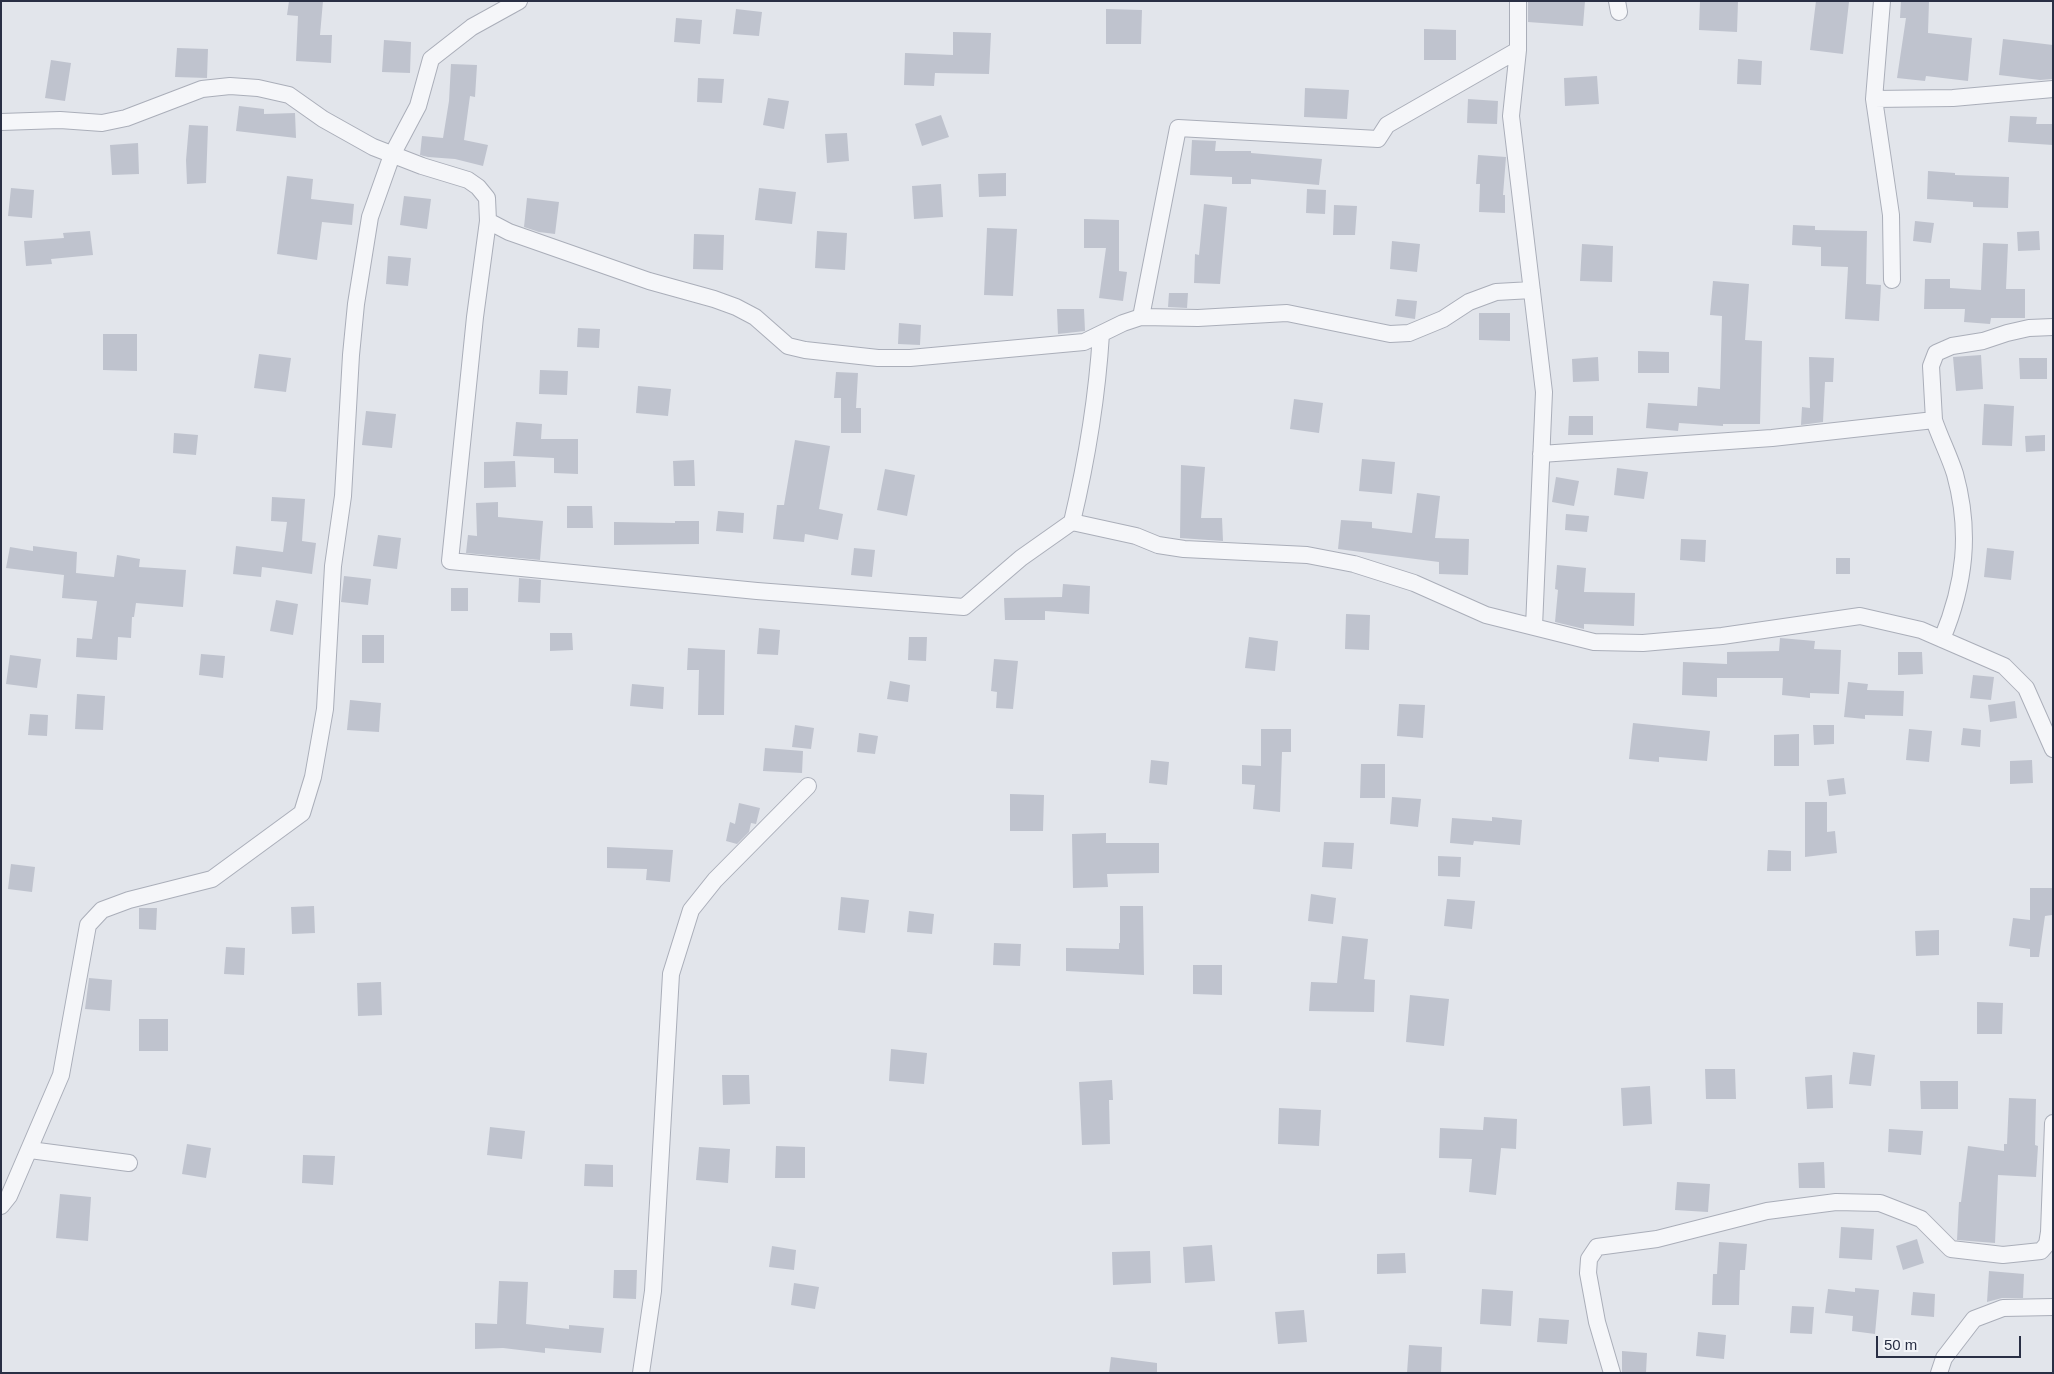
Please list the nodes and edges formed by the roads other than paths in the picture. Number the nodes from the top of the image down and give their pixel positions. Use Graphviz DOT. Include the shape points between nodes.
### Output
graph roads {
  1 [pos="519,1"];
  2 [pos="1518,1"];
  3 [pos="1882,1"];
  4 [pos="1518,50"];
  5 [pos="2053,89"];
  6 [pos="1874,99"];
  7 [pos="1,122"];
  8 [pos="392,154"];
  9 [pos="488,221"];
  10 [pos="1892,280"];
  11 [pos="1532,290"];
  12 [pos="1141,317"];
  13 [pos="2053,327"];
  14 [pos="1102,334"];
  15 [pos="1934,420"];
  16 [pos="1541,454"];
  17 [pos="1072,522"];
  18 [pos="1534,626"];
  19 [pos="1942,639"];
  20 [pos="2053,749"];
  21 [pos="808,786"];
  22 [pos="2053,1123"];
  23 [pos="30,1150"];
  24 [pos="129,1163"];
  25 [pos="1,1206"];
  26 [pos="2053,1307"];
  27 [pos="641,1373"];
  28 [pos="1612,1373"];
  29 [pos="1939,1373"];
  1 -- 8 [label="street" via="472,27 431,59 418,106"];
  2 -- 4 [label="street"];
  3 -- 6 [label="street"];
  4 -- 11 [label="street" via="1511,116"];
  4 -- 12 [label="street" via="1387,125 1378,139 1178,128"];
  5 -- 6 [label="street" via="1953,98"];
  6 -- 10 [label="street" via="1891,215"];
  7 -- 8 [label="street" via="60,120 102,123 126,118 202,90 230,86 258,88 289,95 349,134"];
  8 -- 9 [label="street" via="468,180 487,198"];
  8 -- 23 [label="street" via="370,217 356,304 343,496 333,566 325,709 313,777 302,813 212,879 102,910 88,925 61,1075"];
  9 -- 14 [label="street" via="509,232 736,307 756,317 788,346 805,350 910,358 1084,342"];
  9 -- 17 [label="street" via="474,316 450,561 756,592 964,607 1022,558"];
  11 -- 12 [label="street" via="1496,292 1469,302 1443,319 1410,333 1390,334 1287,313 1198,318"];
  11 -- 16 [label="street" via="1544,392"];
  12 -- 14 [label="street"];
  13 -- 15 [label="street" via="2007,333 1952,346 1936,354 1930,366"];
  14 -- 17 [label="street" via="1087,460"];
  15 -- 16 [label="street" via="1772,438"];
  15 -- 19 [label="street" via="1954,471 1963,507 1965,542 1960,587"];
  16 -- 18 [label="street"];
  17 -- 18 [label="street" via="1184,549 1307,555 1354,564 1414,583 1486,614"];
  18 -- 19 [label="street" via="1594,642 1643,643 1722,636 1860,616 1921,630"];
  19 -- 20 [label="street" via="2004,666 2026,688"];
  21 -- 27 [label="street" via="715,880 691,910 671,974 654,1291"];
  22 -- 28 [label="street" via="2049,1232 2047,1244 2041,1251 2003,1255 1951,1249 1921,1219 1880,1203 1836,1202 1767,1211 1657,1238 1597,1247 1589,1259 1588,1273 1597,1322"];
  23 -- 24 [label="street"];
  23 -- 25 [label="street" via="10,1196"];
  26 -- 29 [label="street" via="2003,1308 1974,1319 1944,1358"];
}
